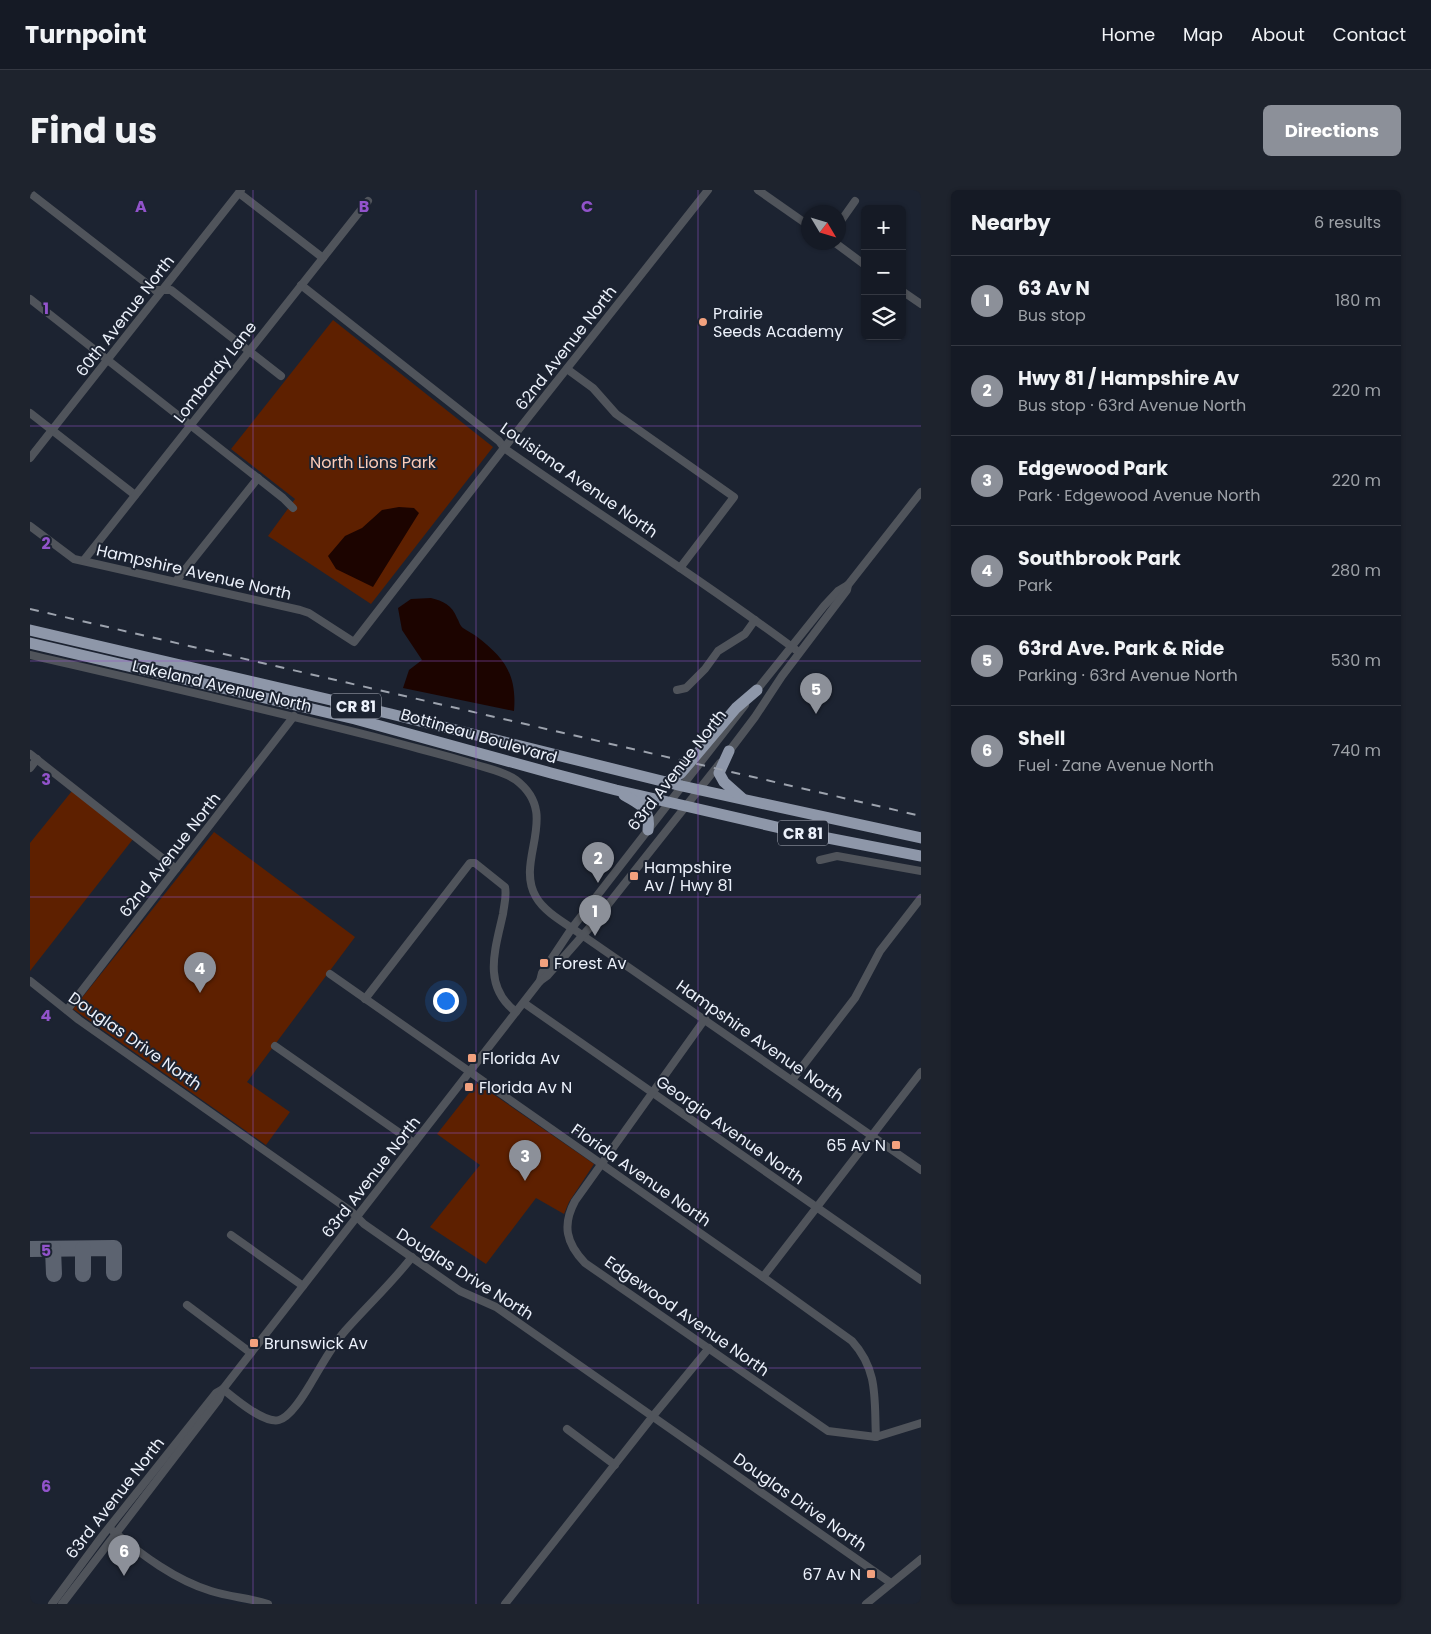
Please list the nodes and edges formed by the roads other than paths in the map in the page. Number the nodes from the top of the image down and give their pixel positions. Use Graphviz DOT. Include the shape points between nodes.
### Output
graph roads {
  1 [pos="708,190"];
  2 [pos="758,190"];
  3 [pos="240,192"];
  4 [pos="30,193"];
  5 [pos="368,201"];
  6 [pos="855,201"];
  7 [pos="846,213"];
  8 [pos="801,220"];
  9 [pos="845,250"];
  10 [pos="322,258"];
  11 [pos="861,262"];
  12 [pos="301,285"];
  13 [pos="163,290"];
  14 [pos="906,293"];
  15 [pos="30,299"];
  16 [pos="921,304"];
  17 [pos="249,351"];
  18 [pos="107,360"];
  19 [pos="567,369"];
  20 [pos="281,376"];
  21 [pos="30,413"];
  22 [pos="191,425"];
  23 [pos="52,430"];
  24 [pos="504,448"];
  25 [pos="30,458"];
  26 [pos="258,478"];
  27 [pos="921,492"];
  28 [pos="135,495"];
  29 [pos="293,508"];
  30 [pos="30,526"];
  31 [pos="84,560"];
  32 [pos="680,568"];
  33 [pos="176,581"];
  34 [pos="848,585"];
  35 [pos="754,620"];
  36 [pos="30,630"];
  37 [pos="354,642"];
  38 [pos="30,643"];
  39 [pos="792,647"];
  40 [pos="800,653"];
  41 [pos="30,655"];
  42 [pos="677,690"];
  43 [pos="756,690"];
  44 [pos="294,716"];
  45 [pos="729,751"];
  46 [pos="30,754"];
  47 [pos="37,759"];
  48 [pos="30,768"];
  49 [pos="667,782"];
  50 [pos="682,786"];
  51 [pos="699,789"];
  52 [pos="616,790"];
  53 [pos="743,799"];
  54 [pos="670,801"];
  55 [pos="686,805"];
  56 [pos="648,830"];
  57 [pos="921,838"];
  58 [pos="921,856"];
  59 [pos="820,860"];
  60 [pos="176,869"];
  61 [pos="921,871"];
  62 [pos="921,898"];
  63 [pos="572,928"];
  64 [pos="582,935"];
  65 [pos="330,974"];
  66 [pos="30,981"];
  67 [pos="540,981"];
  68 [pos="365,999"];
  69 [pos="524,1003"];
  70 [pos="66,1010"];
  71 [pos="516,1012"];
  72 [pos="705,1019"];
  73 [pos="275,1046"];
  74 [pos="470,1072"];
  75 [pos="921,1072"];
  76 [pos="792,1080"];
  77 [pos="652,1092"];
  78 [pos="872,1136"];
  79 [pos="414,1143"];
  80 [pos="601,1163"];
  81 [pos="921,1170"];
  82 [pos="816,1207"];
  83 [pos="358,1216"];
  84 [pos="231,1235"];
  85 [pos="412,1257"];
  86 [pos="763,1277"];
  87 [pos="921,1280"];
  88 [pos="303,1286"];
  89 [pos="187,1305"];
  90 [pos="709,1348"];
  91 [pos="251,1353"];
  92 [pos="222,1389"];
  93 [pos="653,1416"];
  94 [pos="921,1423"];
  95 [pos="567,1429"];
  96 [pos="876,1437"];
  97 [pos="615,1465"];
  98 [pos="112,1531"];
  99 [pos="921,1559"];
  100 [pos="891,1583"];
  101 [pos="52,1604"];
  102 [pos="62,1604"];
  103 [pos="268,1604"];
  104 [pos="506,1604"];
  105 [pos="866,1604"];
  1 -- 19 [label="street, 62nd Avenue North"];
  2 -- 8 [label="street"];
  3 -- 10 [label="street"];
  3 -- 13 [label="street, 60th Avenue North"];
  4 -- 13 [label="street" via="154,290"];
  5 -- 10 [label="street, Lombardy Lane"];
  6 -- 7 [label="street"];
  9 -- 11 [label="street"];
  10 -- 12 [label="street, Lombardy Lane"];
  12 -- 17 [label="street, Lombardy Lane"];
  12 -- 24 [label="street, Louisiana Avenue North"];
  13 -- 17 [label="street" via="171,290"];
  13 -- 18 [label="street, 60th Avenue North"];
  14 -- 16 [label="street"];
  15 -- 18 [label="street"];
  17 -- 20 [label="street"];
  17 -- 22 [label="street, Lombardy Lane"];
  18 -- 22 [label="street"];
  18 -- 23 [label="street, 60th Avenue North"];
  19 -- 24 [label="street, 62nd Avenue North"];
  19 -- 32 [label="street" via="593,388 616,414 734,497"];
  21 -- 23 [label="street"];
  22 -- 26 [label="street"];
  22 -- 28 [label="street, Lombardy Lane"];
  23 -- 25 [label="street, 60th Avenue North"];
  23 -- 28 [label="street"];
  24 -- 32 [label="street, Louisiana Avenue North"];
  24 -- 37 [label="street, 62nd Avenue North"];
  26 -- 29 [label="street"];
  26 -- 33 [label="street"];
  27 -- 34 [label="street, 63rd Avenue North"];
  28 -- 31 [label="street, Lombardy Lane"];
  30 -- 31 [label="street, Hampshire Avenue North" via="74,559"];
  31 -- 33 [label="street, Hampshire Avenue North"];
  32 -- 35 [label="street, Louisiana Avenue North"];
  33 -- 37 [label="street, Hampshire Avenue North" via="309,613"];
  34 -- 39 [label="street, 63rd Avenue North" via="838,591"];
  34 -- 40 [label="street, 63rd Avenue North"];
  35 -- 39 [label="street, Louisiana Avenue North"];
  35 -- 42 [label="street" via="745,634 718,651 686,688"];
  36 -- 49 [label="highway, Bottineau Boulevard / CR 81"];
  38 -- 52 [label="highway, Bottineau Boulevard / CR 81" via="355,719"];
  39 -- 40 [label="street, Louisiana Avenue North"];
  39 -- 43 [label="street, 63rd Avenue North"];
  40 -- 45 [label="street, 63rd Avenue North"];
  41 -- 44 [label="street, Lakeland Avenue North"];
  43 -- 49 [label="highway" via="736,708 681,772"];
  43 -- 50 [label="street, 63rd Avenue North"];
  44 -- 60 [label="street, 62nd Avenue North"];
  44 -- 63 [label="street, Lakeland Avenue North" via="443,754 516,780 532,798 537,817 530,867 533,890 542,906"];
  45 -- 51 [label="street, 63rd Avenue North"];
  45 -- 53 [label="highway" via="719,773"];
  46 -- 47 [label="street"];
  47 -- 48 [label="street"];
  47 -- 60 [label="street"];
  49 -- 50 [label="highway, Bottineau Boulevard / CR 81"];
  50 -- 51 [label="highway, Bottineau Boulevard / CR 81"];
  50 -- 54 [label="street, 63rd Avenue North"];
  51 -- 53 [label="highway, Bottineau Boulevard / CR 81"];
  51 -- 55 [label="street, 63rd Avenue North"];
  52 -- 54 [label="highway, Bottineau Boulevard / CR 81"];
  52 -- 56 [label="highway" via="645,809"];
  53 -- 57 [label="highway, Bottineau Boulevard / CR 81"];
  54 -- 55 [label="highway, Bottineau Boulevard / CR 81"];
  54 -- 56 [label="street, 63rd Avenue North"];
  55 -- 58 [label="highway, Bottineau Boulevard / CR 81" via="828,839"];
  55 -- 64 [label="street, 63rd Avenue North"];
  56 -- 63 [label="street, 63rd Avenue North"];
  59 -- 61 [label="street" via="837,856"];
  60 -- 70 [label="street, 62nd Avenue North"];
  62 -- 76 [label="street" via="880,951 855,998"];
  63 -- 64 [label="street, Lakeland Avenue North"];
  63 -- 67 [label="street, 63rd Avenue North"];
  64 -- 67 [label="street, 63rd Avenue North"];
  64 -- 72 [label="street, Hampshire Avenue North"];
  65 -- 68 [label="street, Florida Avenue North"];
  66 -- 70 [label="street, Douglas Drive North"];
  67 -- 69 [label="street, 63rd Avenue North"];
  68 -- 71 [label="street" via="470,863 475,863 505,887 506,899 493,966 500,995"];
  68 -- 74 [label="street, Florida Avenue North"];
  69 -- 71 [label="street, 63rd Avenue North"];
  69 -- 77 [label="street, Georgia Avenue North"];
  70 -- 83 [label="street, Douglas Drive North"];
  71 -- 74 [label="street, 63rd Avenue North"];
  72 -- 76 [label="street, Hampshire Avenue North"];
  72 -- 77 [label="street, Edgewood Avenue North"];
  73 -- 79 [label="street"];
  74 -- 79 [label="street, 63rd Avenue North"];
  74 -- 80 [label="street, Florida Avenue North"];
  75 -- 78 [label="street"];
  76 -- 78 [label="street, Hampshire Avenue North"];
  77 -- 80 [label="street, Edgewood Avenue North"];
  77 -- 82 [label="street, Georgia Avenue North"];
  78 -- 81 [label="street, Hampshire Avenue North"];
  78 -- 82 [label="street"];
  79 -- 83 [label="street, 63rd Avenue North"];
  80 -- 86 [label="street, Florida Avenue North"];
  80 -- 90 [label="street, Edgewood Avenue North" via="569,1210 567,1229 573,1248 585,1263"];
  82 -- 86 [label="street"];
  82 -- 87 [label="street, Georgia Avenue North"];
  83 -- 85 [label="street, Douglas Drive North" via="364,1224"];
  83 -- 88 [label="street, 63rd Avenue North"];
  84 -- 88 [label="street"];
  85 -- 92 [label="street" via="332,1348 292,1410 282,1418 273,1420 262,1416"];
  85 -- 93 [label="street, Douglas Drive North" via="460,1290 496,1307"];
  86 -- 96 [label="street, Florida Avenue North" via="842,1333 861,1351 872,1374"];
  88 -- 91 [label="street, 63rd Avenue North"];
  89 -- 91 [label="street"];
  90 -- 93 [label="street"];
  90 -- 96 [label="street, Edgewood Avenue North" via="828,1430"];
  91 -- 92 [label="street, 63rd Avenue North"];
  92 -- 98 [label="street, 63rd Avenue North" via="197,1415"];
  93 -- 97 [label="street"];
  93 -- 100 [label="street, Douglas Drive North"];
  94 -- 96 [label="street"];
  95 -- 97 [label="street"];
  97 -- 104 [label="street" via="523,1576"];
  98 -- 101 [label="street, 63rd Avenue North"];
  98 -- 102 [label="street, 63rd Avenue North"];
  98 -- 103 [label="street" via="167,1570 198,1587"];
  99 -- 100 [label="street"];
  100 -- 105 [label="street"];
}
